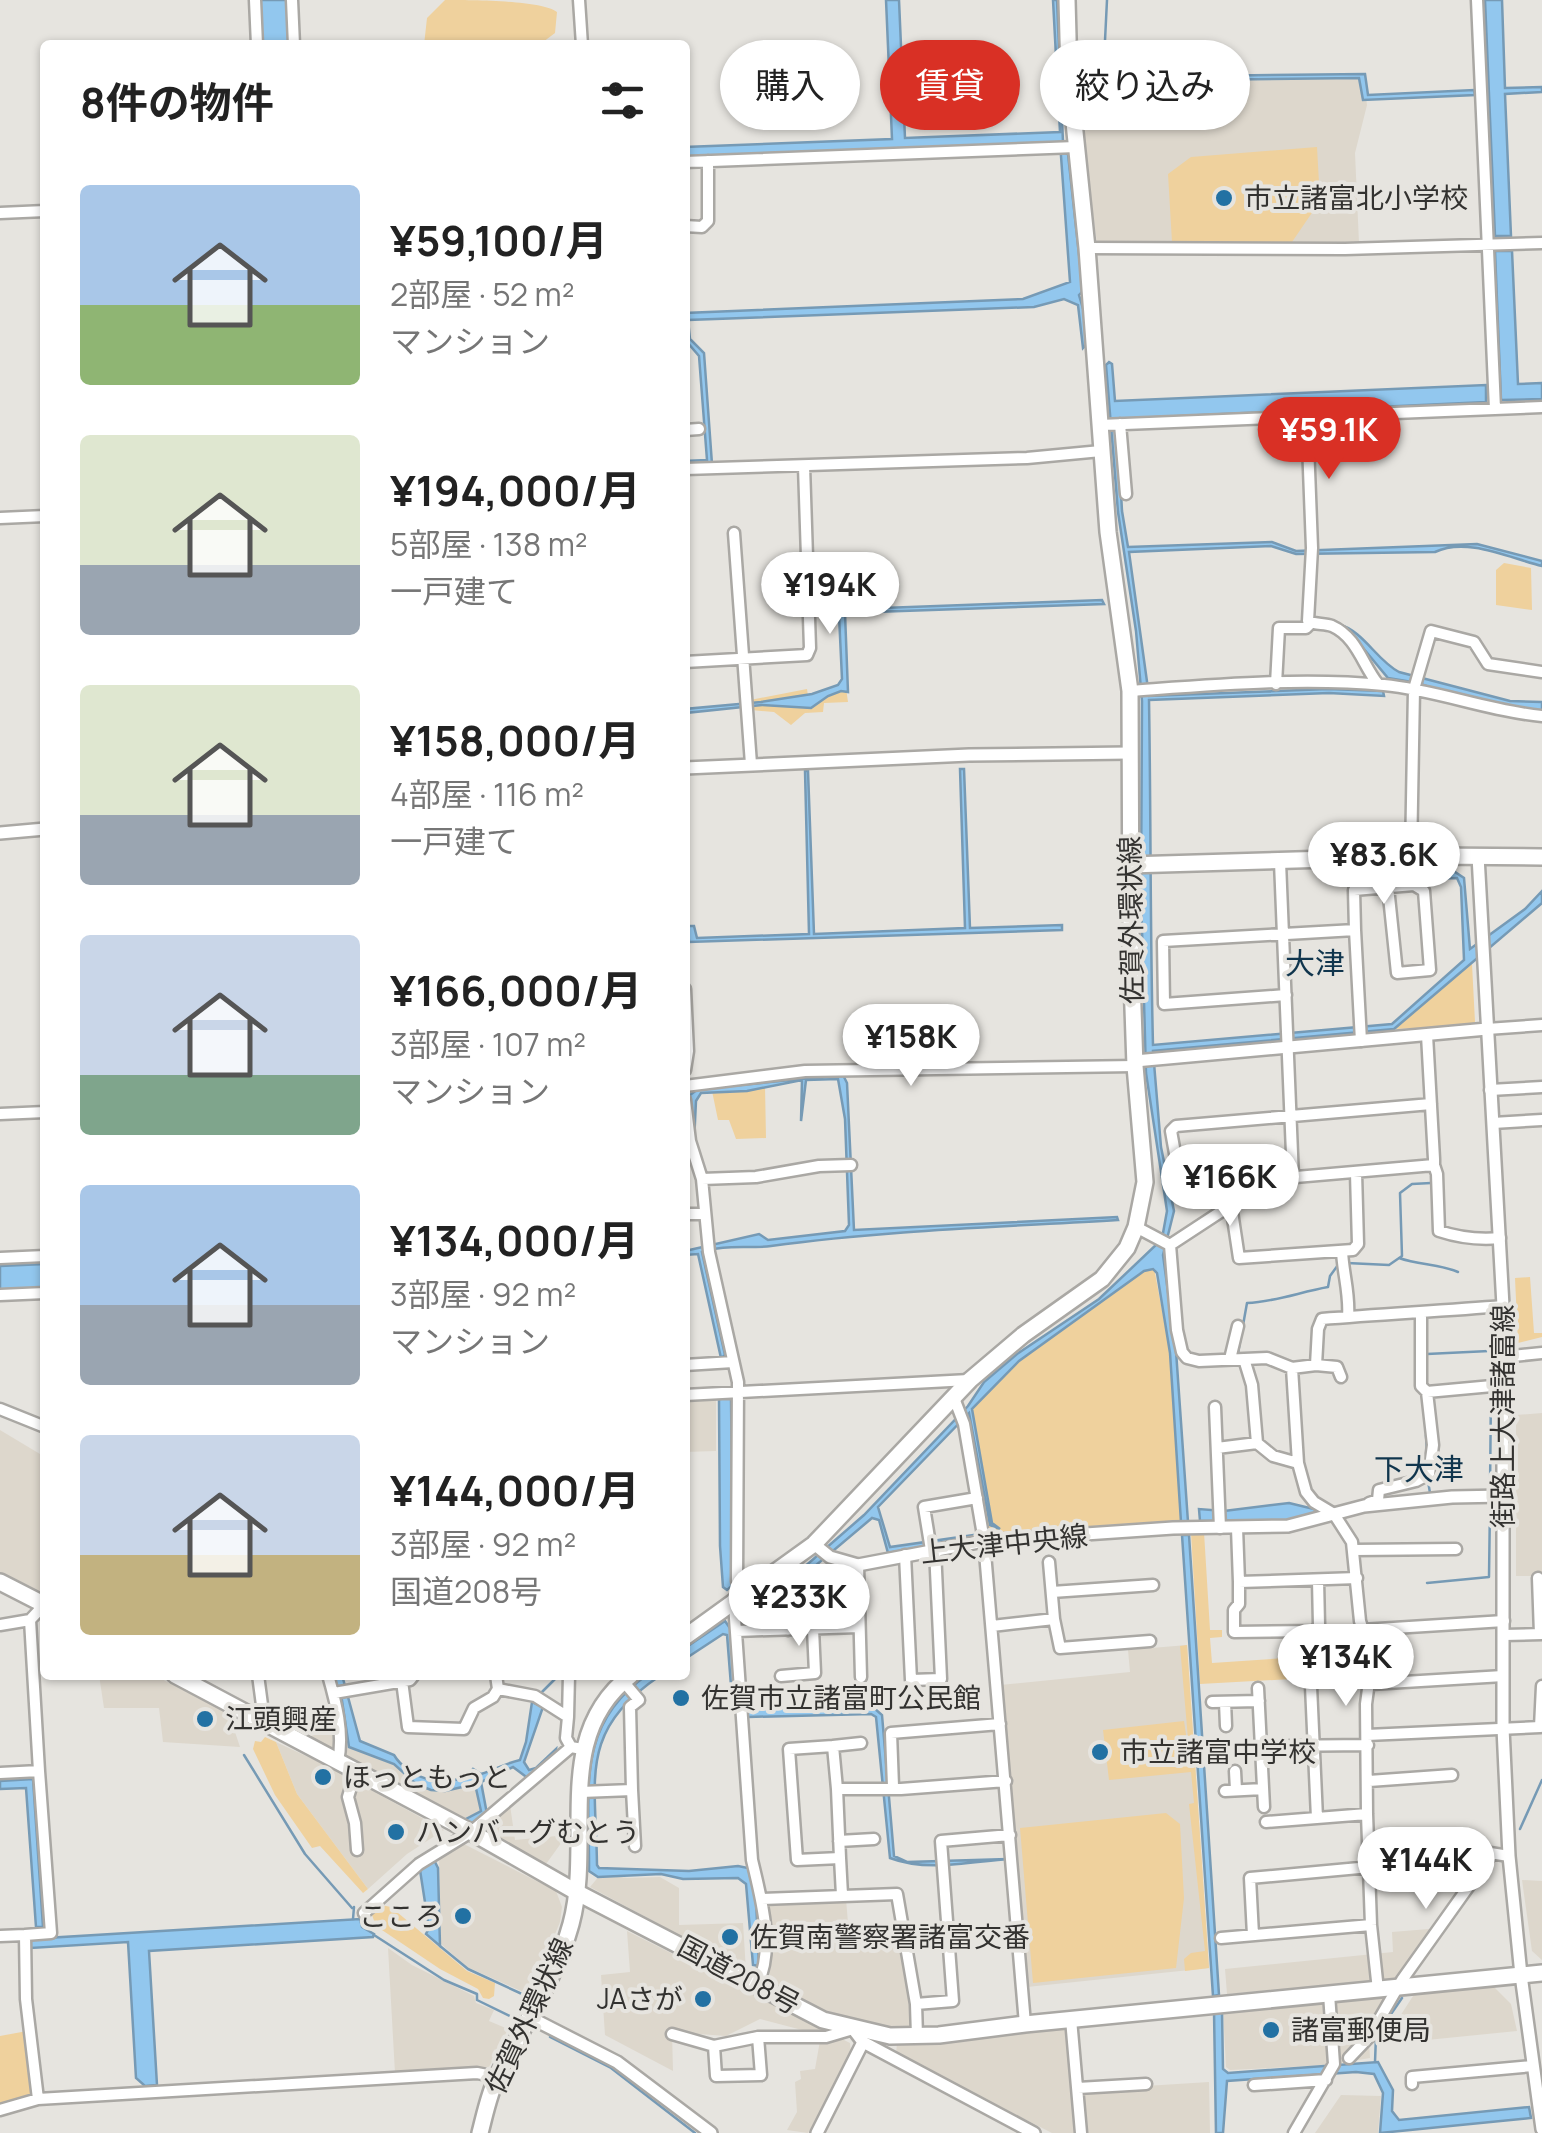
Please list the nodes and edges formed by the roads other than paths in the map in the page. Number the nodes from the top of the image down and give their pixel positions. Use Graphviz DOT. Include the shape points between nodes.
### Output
graph roads {
  1 [pos="255,0"];
  2 [pos="292,0"];
  3 [pos="580,0"];
  4 [pos="1067,0"];
  5 [pos="1477,0"];
  6 [pos="257,40"];
  7 [pos="294,40"];
  8 [pos="582,40"];
  9 [pos="1067,147"];
  10 [pos="708,161"];
  11 [pos="690,162"];
  12 [pos="40,211"];
  13 [pos="0,213"];
  14 [pos="690,226"];
  15 [pos="1542,242"];
  16 [pos="1486,245"];
  17 [pos="1087,248"];
  18 [pos="1542,407"];
  19 [pos="1495,409"];
  20 [pos="1306,416"];
  21 [pos="1112,424"];
  22 [pos="698,429"];
  23 [pos="690,430"];
  24 [pos="1101,452"];
  25 [pos="804,466"];
  26 [pos="690,469"];
  27 [pos="1126,494"];
  28 [pos="40,516"];
  29 [pos="0,518"];
  30 [pos="734,533"];
  31 [pos="1311,623"];
  32 [pos="742,659"];
  33 [pos="690,662"];
  34 [pos="1542,672"];
  35 [pos="1415,683"];
  36 [pos="1276,684"];
  37 [pos="1378,684"];
  38 [pos="1140,690"];
  39 [pos="1542,716"];
  40 [pos="1129,753"];
  41 [pos="751,764"];
  42 [pos="690,768"];
  43 [pos="40,830"];
  44 [pos="0,833"];
  45 [pos="1478,856"];
  46 [pos="1542,857"];
  47 [pos="1280,862"];
  48 [pos="1411,864"];
  49 [pos="1140,865"];
  50 [pos="1414,886"];
  51 [pos="1388,887"];
  52 [pos="1355,930"];
  53 [pos="1283,933"];
  54 [pos="1286,995"];
  55 [pos="1542,1025"];
  56 [pos="1487,1029"];
  57 [pos="1360,1033"];
  58 [pos="1426,1035"];
  59 [pos="1288,1040"];
  60 [pos="1142,1061"];
  61 [pos="690,1085"];
  62 [pos="1542,1087"];
  63 [pos="1490,1090"];
  64 [pos="1431,1104"];
  65 [pos="40,1112"];
  66 [pos="0,1114"];
  67 [pos="1291,1116"];
  68 [pos="1542,1120"];
  69 [pos="1493,1123"];
  70 [pos="690,1141"];
  71 [pos="849,1166"];
  72 [pos="1434,1166"];
  73 [pos="1356,1172"];
  74 [pos="1293,1178"];
  75 [pos="702,1179"];
  76 [pos="1230,1183"];
  77 [pos="1230,1205"];
  78 [pos="690,1214"];
  79 [pos="704,1214"];
  80 [pos="1136,1227"];
  81 [pos="1500,1238"];
  82 [pos="1170,1245"];
  83 [pos="1342,1251"];
  84 [pos="40,1256"];
  85 [pos="0,1258"];
  86 [pos="1239,1258"];
  87 [pos="1236,1272"];
  88 [pos="40,1293"];
  89 [pos="0,1295"];
  90 [pos="1503,1306"];
  91 [pos="1421,1313"];
  92 [pos="1348,1317"];
  93 [pos="1238,1326"];
  94 [pos="1542,1352"];
  95 [pos="1503,1357"];
  96 [pos="1230,1358"];
  97 [pos="1244,1359"];
  98 [pos="733,1362"];
  99 [pos="690,1364"];
  100 [pos="1316,1366"];
  101 [pos="1292,1368"];
  102 [pos="1341,1377"];
  103 [pos="970,1380"];
  104 [pos="1494,1387"];
  105 [pos="738,1392"];
  106 [pos="1427,1392"];
  107 [pos="690,1395"];
  108 [pos="957,1404"];
  109 [pos="1214,1407"];
  110 [pos="0,1409"];
  111 [pos="40,1425"];
  112 [pos="1257,1444"];
  113 [pos="1216,1448"];
  114 [pos="1298,1463"];
  115 [pos="1504,1496"];
  116 [pos="976,1498"];
  117 [pos="1364,1506"];
  118 [pos="925,1512"];
  119 [pos="912,1514"];
  120 [pos="1334,1514"];
  121 [pos="1220,1528"];
  122 [pos="1237,1528"];
  123 [pos="984,1540"];
  124 [pos="932,1546"];
  125 [pos="1456,1549"];
  126 [pos="822,1550"];
  127 [pos="1354,1550"];
  128 [pos="905,1555"];
  129 [pos="1049,1562"];
  130 [pos="858,1565"];
  131 [pos="1357,1578"];
  132 [pos="1538,1578"];
  133 [pos="1318,1580"];
  134 [pos="0,1582"];
  135 [pos="1238,1582"];
  136 [pos="1153,1585"];
  137 [pos="1052,1592"];
  138 [pos="40,1602"];
  139 [pos="734,1604"];
  140 [pos="787,1607"];
  141 [pos="40,1610"];
  142 [pos="1054,1619"];
  143 [pos="30,1620"];
  144 [pos="0,1624"];
  145 [pos="992,1626"];
  146 [pos="859,1627"];
  147 [pos="1504,1628"];
  148 [pos="813,1629"];
  149 [pos="788,1630"];
  150 [pos="1362,1630"];
  151 [pos="736,1631"];
  152 [pos="690,1634"];
  153 [pos="1541,1634"];
  154 [pos="1150,1641"];
  155 [pos="781,1676"];
  156 [pos="1503,1676"];
  157 [pos="861,1677"];
  158 [pos="184,1680"];
  159 [pos="259,1680"];
  160 [pos="330,1680"];
  161 [pos="410,1680"];
  162 [pos="497,1680"];
  163 [pos="570,1680"];
  164 [pos="402,1681"];
  165 [pos="1371,1684"];
  166 [pos="629,1685"];
  167 [pos="1312,1686"];
  168 [pos="1542,1686"];
  169 [pos="498,1688"];
  170 [pos="334,1693"];
  171 [pos="1212,1702"];
  172 [pos="1225,1702"];
  173 [pos="568,1717"];
  174 [pos="258,1719"];
  175 [pos="1000,1724"];
  176 [pos="1226,1726"];
  177 [pos="1503,1728"];
  178 [pos="1368,1740"];
  179 [pos="860,1744"];
  180 [pos="832,1746"];
  181 [pos="1262,1746"];
  182 [pos="1314,1746"];
  183 [pos="577,1748"];
  184 [pos="338,1762"];
  185 [pos="38,1771"];
  186 [pos="356,1771"];
  187 [pos="1235,1771"];
  188 [pos="0,1774"];
  189 [pos="1452,1775"];
  190 [pos="1006,1780"];
  191 [pos="1369,1781"];
  192 [pos="893,1786"];
  193 [pos="837,1788"];
  194 [pos="1263,1789"];
  195 [pos="632,1790"];
  196 [pos="590,1791"];
  197 [pos="1264,1807"];
  198 [pos="1367,1814"];
  199 [pos="1317,1818"];
  200 [pos="1266,1822"];
  201 [pos="471,1832"];
  202 [pos="1010,1836"];
  203 [pos="874,1839"];
  204 [pos="839,1841"];
  205 [pos="635,1846"];
  206 [pos="357,1850"];
  207 [pos="1490,1856"];
  208 [pos="1508,1856"];
  209 [pos="840,1858"];
  210 [pos="1370,1861"];
  211 [pos="578,1892"];
  212 [pos="842,1894"];
  213 [pos="761,1899"];
  214 [pos="364,1913"];
  215 [pos="1371,1924"];
  216 [pos="24,1935"];
  217 [pos="1252,1935"];
  218 [pos="0,1936"];
  219 [pos="1220,1938"];
  220 [pos="1542,1974"];
  221 [pos="1520,1975"];
  222 [pos="758,1984"];
  223 [pos="1399,1988"];
  224 [pos="1378,1990"];
  225 [pos="1329,1994"];
  226 [pos="916,2004"];
  227 [pos="531,2018"];
  228 [pos="1071,2019"];
  229 [pos="1024,2024"];
  230 [pos="672,2034"];
  231 [pos="858,2036"];
  232 [pos="917,2036"];
  233 [pos="758,2037"];
  234 [pos="714,2046"];
  235 [pos="1349,2058"];
  236 [pos="1532,2066"];
  237 [pos="497,2077"];
  238 [pos="1327,2079"];
  239 [pos="1146,2084"];
  240 [pos="1254,2084"];
  241 [pos="1412,2084"];
  242 [pos="1078,2088"];
  243 [pos="38,2099"];
  244 [pos="0,2110"];
  245 [pos="1542,2126"];
  246 [pos="480,2133"];
  247 [pos="711,2133"];
  248 [pos="817,2133"];
  249 [pos="1034,2133"];
  250 [pos="1081,2133"];
  251 [pos="1294,2133"];
  1 -- 6 [label="street"];
  2 -- 7 [label="street"];
  3 -- 8 [label="street"];
  4 -- 9 [label="main road, 佐賀外環状線"];
  5 -- 16 [label="street"];
  9 -- 10 [label="street"];
  9 -- 17 [label="main road, 佐賀外環状線"];
  10 -- 11 [label="street"];
  10 -- 14 [label="street" via="708,221"];
  12 -- 13 [label="street"];
  15 -- 16 [label="street"];
  16 -- 17 [label="street"];
  16 -- 19 [label="street"];
  17 -- 21 [label="main road, 佐賀外環状線"];
  18 -- 19 [label="street"];
  19 -- 20 [label="street"];
  20 -- 21 [label="street"];
  20 -- 31 [label="street"];
  21 -- 24 [label="main road, 佐賀外環状線"];
  21 -- 27 [label="street"];
  22 -- 23 [label="street"];
  24 -- 25 [label="street"];
  24 -- 38 [label="main road, 佐賀外環状線" via="1108,532"];
  25 -- 26 [label="street"];
  25 -- 32 [label="street" via="810,648 797,657"];
  28 -- 29 [label="street"];
  30 -- 32 [label="street"];
  31 -- 36 [label="street" via="1279,628"];
  31 -- 37 [label="street" via="1344,635"];
  32 -- 33 [label="street"];
  32 -- 41 [label="street"];
  34 -- 35 [label="street" via="1488,664 1474,642 1430,631"];
  35 -- 37 [label="street"];
  35 -- 39 [label="street" via="1459,702"];
  35 -- 48 [label="street"];
  36 -- 37 [label="street"];
  36 -- 38 [label="street"];
  38 -- 40 [label="main road, 佐賀外環状線"];
  40 -- 41 [label="street"];
  40 -- 49 [label="main road, 佐賀外環状線"];
  41 -- 42 [label="street"];
  43 -- 44 [label="street"];
  45 -- 46 [label="main road"];
  45 -- 48 [label="main road"];
  45 -- 56 [label="street, 街路上大津諸富線"];
  47 -- 48 [label="main road"];
  47 -- 49 [label="main road"];
  47 -- 53 [label="street"];
  48 -- 50 [label="street"];
  49 -- 60 [label="main road, 佐賀外環状線"];
  50 -- 51 [label="street"];
  50 -- 51 [label="street" via="1424,892 1430,970 1397,973"];
  51 -- 52 [label="street" via="1354,890"];
  52 -- 53 [label="street"];
  52 -- 57 [label="street"];
  53 -- 54 [label="street"];
  53 -- 54 [label="street" via="1163,941 1162,1000 1168,1005"];
  54 -- 59 [label="street"];
  55 -- 56 [label="street"];
  56 -- 58 [label="street"];
  56 -- 63 [label="street, 街路上大津諸富線"];
  57 -- 58 [label="street"];
  57 -- 59 [label="street"];
  58 -- 64 [label="street"];
  59 -- 60 [label="street"];
  59 -- 67 [label="street"];
  60 -- 61 [label="street" via="805,1071"];
  60 -- 80 [label="main road, 佐賀外環状線" via="1144,1182"];
  62 -- 63 [label="street"];
  63 -- 69 [label="street, 街路上大津諸富線"];
  64 -- 67 [label="street"];
  64 -- 72 [label="street"];
  65 -- 66 [label="street"];
  67 -- 74 [label="street"];
  67 -- 76 [label="street" via="1171,1131 1181,1187"];
  68 -- 69 [label="street"];
  69 -- 81 [label="street, 街路上大津諸富線"];
  70 -- 75 [label="street"];
  71 -- 75 [label="street"];
  72 -- 73 [label="street"];
  72 -- 81 [label="street" via="1439,1231 1472,1241"];
  73 -- 74 [label="street"];
  73 -- 83 [label="street" via="1358,1244"];
  74 -- 76 [label="street"];
  75 -- 79 [label="street"];
  76 -- 77 [label="street"];
  77 -- 82 [label="street"];
  77 -- 86 [label="street"];
  78 -- 79 [label="street"];
  79 -- 98 [label="street"];
  80 -- 82 [label="street"];
  80 -- 103 [label="main road, 佐賀外環状線" via="1102,1279"];
  81 -- 90 [label="street, 街路上大津諸富線"];
  82 -- 96 [label="street" via="1182,1352 1199,1362"];
  83 -- 86 [label="street"];
  83 -- 92 [label="street"];
  84 -- 85 [label="street"];
  86 -- 87 [label="street"];
  88 -- 89 [label="street"];
  90 -- 91 [label="street"];
  90 -- 95 [label="street, 街路上大津諸富線"];
  91 -- 92 [label="street"];
  91 -- 106 [label="street"];
  92 -- 100 [label="street" via="1322,1319"];
  93 -- 96 [label="street"];
  94 -- 95 [label="street"];
  95 -- 104 [label="street, 街路上大津諸富線"];
  96 -- 97 [label="street"];
  97 -- 101 [label="street" via="1267,1358"];
  97 -- 112 [label="street"];
  98 -- 99 [label="street"];
  98 -- 105 [label="street"];
  100 -- 101 [label="street"];
  100 -- 102 [label="street" via="1337,1367"];
  101 -- 114 [label="street"];
  103 -- 105 [label="street"];
  103 -- 108 [label="main road, 佐賀外環状線"];
  104 -- 106 [label="street"];
  104 -- 115 [label="street, 街路上大津諸富線"];
  105 -- 107 [label="street"];
  105 -- 139 [label="street" via="740,1589"];
  106 -- 117 [label="street" via="1429,1474 1378,1490 1378,1500"];
  108 -- 116 [label="street"];
  108 -- 126 [label="main road, 佐賀外環状線"];
  109 -- 113 [label="street"];
  110 -- 111 [label="street"];
  112 -- 113 [label="street"];
  112 -- 114 [label="street"];
  113 -- 121 [label="street"];
  114 -- 120 [label="street" via="1306,1492"];
  115 -- 117 [label="street, 上大津中央線"];
  115 -- 147 [label="street, 街路上大津諸富線"];
  116 -- 118 [label="street" via="924,1507"];
  116 -- 123 [label="street"];
  117 -- 120 [label="street, 上大津中央線"];
  118 -- 119 [label="street"];
  118 -- 124 [label="street"];
  120 -- 122 [label="street, 上大津中央線" via="1288,1526"];
  120 -- 127 [label="street"];
  121 -- 122 [label="street, 上大津中央線"];
  121 -- 123 [label="street, 上大津中央線"];
  122 -- 135 [label="street"];
  123 -- 124 [label="street, 上大津中央線"];
  123 -- 145 [label="street"];
  124 -- 128 [label="street, 上大津中央線"];
  124 -- 128 [label="street" via="941,1679 911,1680"];
  125 -- 127 [label="street"];
  126 -- 130 [label="street, 上大津中央線"];
  126 -- 139 [label="main road, 佐賀外環状線"];
  127 -- 131 [label="street"];
  128 -- 130 [label="street, 上大津中央線"];
  129 -- 137 [label="street"];
  130 -- 146 [label="street"];
  131 -- 133 [label="street"];
  131 -- 150 [label="street"];
  132 -- 153 [label="street"];
  133 -- 135 [label="street"];
  133 -- 135 [label="street" via="1315,1631 1234,1632"];
  134 -- 138 [label="main road"];
  136 -- 137 [label="street"];
  137 -- 142 [label="street"];
  139 -- 151 [label="street"];
  139 -- 152 [label="main road, 佐賀外環状線"];
  140 -- 149 [label="street"];
  141 -- 143 [label="street"];
  142 -- 145 [label="street"];
  142 -- 154 [label="street" via="1060,1648"];
  143 -- 144 [label="street"];
  143 -- 185 [label="street"];
  145 -- 175 [label="street"];
  146 -- 148 [label="street"];
  146 -- 157 [label="street"];
  147 -- 150 [label="street"];
  147 -- 153 [label="street"];
  147 -- 156 [label="street, 街路上大津諸富線"];
  148 -- 149 [label="street"];
  148 -- 155 [label="street" via="815,1673"];
  149 -- 151 [label="street"];
  150 -- 165 [label="street" via="1372,1659"];
  151 -- 213 [label="street" via="752,1860"];
  156 -- 165 [label="street"];
  156 -- 177 [label="street, 街路上大津諸富線"];
  158 -- 174 [label="main road, 国道208号"];
  159 -- 174 [label="street"];
  160 -- 170 [label="street"];
  161 -- 164 [label="street"];
  162 -- 169 [label="street"];
  163 -- 173 [label="street"];
  164 -- 169 [label="street" via="408,1727 464,1729 474,1708"];
  164 -- 170 [label="street"];
  165 -- 178 [label="street"];
  166 -- 183 [label="main road, 佐賀外環状線" via="611,1690"];
  166 -- 195 [label="street" via="639,1700 630,1708"];
  167 -- 182 [label="street"];
  168 -- 177 [label="street" via="1540,1727"];
  169 -- 173 [label="street" via="535,1696"];
  170 -- 184 [label="street" via="342,1742"];
  171 -- 172 [label="street"];
  172 -- 176 [label="street"];
  172 -- 181 [label="street" via="1259,1694"];
  173 -- 183 [label="street" via="566,1738"];
  174 -- 184 [label="main road, 国道208号"];
  175 -- 190 [label="street"];
  175 -- 192 [label="street" via="891,1734"];
  177 -- 178 [label="street"];
  177 -- 208 [label="street, 街路上大津諸富線"];
  178 -- 182 [label="street"];
  178 -- 191 [label="street"];
  179 -- 180 [label="street"];
  180 -- 193 [label="street"];
  180 -- 209 [label="street" via="789,1749 797,1860"];
  181 -- 182 [label="street"];
  181 -- 194 [label="street"];
  182 -- 199 [label="street"];
  183 -- 196 [label="main road, 佐賀外環状線"];
  183 -- 201 [label="street"];
  184 -- 186 [label="main road, 国道208号"];
  185 -- 188 [label="street"];
  185 -- 216 [label="street" via="50,1933"];
  186 -- 201 [label="main road, 国道208号"];
  186 -- 206 [label="street" via="348,1797"];
  187 -- 194 [label="street" via="1230,1790"];
  189 -- 191 [label="street"];
  190 -- 192 [label="street"];
  190 -- 202 [label="street"];
  191 -- 198 [label="street"];
  192 -- 193 [label="street"];
  193 -- 204 [label="street"];
  194 -- 197 [label="street"];
  195 -- 196 [label="street"];
  195 -- 205 [label="street"];
  196 -- 211 [label="main road, 佐賀外環状線"];
  198 -- 199 [label="street"];
  198 -- 210 [label="street"];
  199 -- 200 [label="street"];
  201 -- 211 [label="main road, 国道208号"];
  201 -- 214 [label="street" via="419,1864"];
  202 -- 226 [label="street" via="940,1841 953,2001"];
  202 -- 229 [label="street"];
  203 -- 204 [label="street"];
  204 -- 209 [label="street"];
  207 -- 208 [label="street"];
  207 -- 210 [label="street" via="1446,1849"];
  207 -- 223 [label="street"];
  208 -- 221 [label="street, 街路上大津諸富線"];
  209 -- 212 [label="street"];
  210 -- 215 [label="street"];
  210 -- 217 [label="street" via="1250,1878"];
  211 -- 222 [label="main road, 国道208号"];
  211 -- 227 [label="main road, 佐賀外環状線" via="558,1960"];
  212 -- 213 [label="street"];
  212 -- 226 [label="street" via="897,1894"];
  213 -- 222 [label="street" via="766,1949"];
  215 -- 217 [label="street"];
  215 -- 224 [label="street"];
  216 -- 218 [label="street"];
  216 -- 243 [label="street"];
  217 -- 219 [label="street"];
  220 -- 221 [label="main road, 国道208号"];
  221 -- 223 [label="main road, 国道208号"];
  221 -- 236 [label="street, 街路上大津諸富線"];
  222 -- 231 [label="main road, 国道208号"];
  223 -- 224 [label="main road, 国道208号"];
  223 -- 235 [label="street"];
  224 -- 225 [label="main road, 国道208号"];
  225 -- 228 [label="main road, 国道208号"];
  225 -- 238 [label="street" via="1334,2064"];
  226 -- 232 [label="street"];
  227 -- 237 [label="main road, 佐賀外環状線"];
  227 -- 247 [label="street" via="617,2062"];
  228 -- 229 [label="main road, 国道208号"];
  228 -- 242 [label="street"];
  229 -- 232 [label="main road, 国道208号"];
  230 -- 234 [label="street"];
  231 -- 232 [label="main road, 国道208号"];
  231 -- 233 [label="street"];
  231 -- 248 [label="street"];
  231 -- 249 [label="street"];
  233 -- 234 [label="street"];
  233 -- 234 [label="street" via="761,2076 716,2076"];
  236 -- 241 [label="street" via="1412,2077"];
  236 -- 245 [label="street, 街路上大津諸富線"];
  237 -- 243 [label="street" via="476,2073"];
  237 -- 246 [label="main road, 佐賀外環状線"];
  238 -- 240 [label="street"];
  238 -- 251 [label="street"];
  239 -- 242 [label="street"];
  242 -- 250 [label="street"];
  243 -- 244 [label="street"];
}
